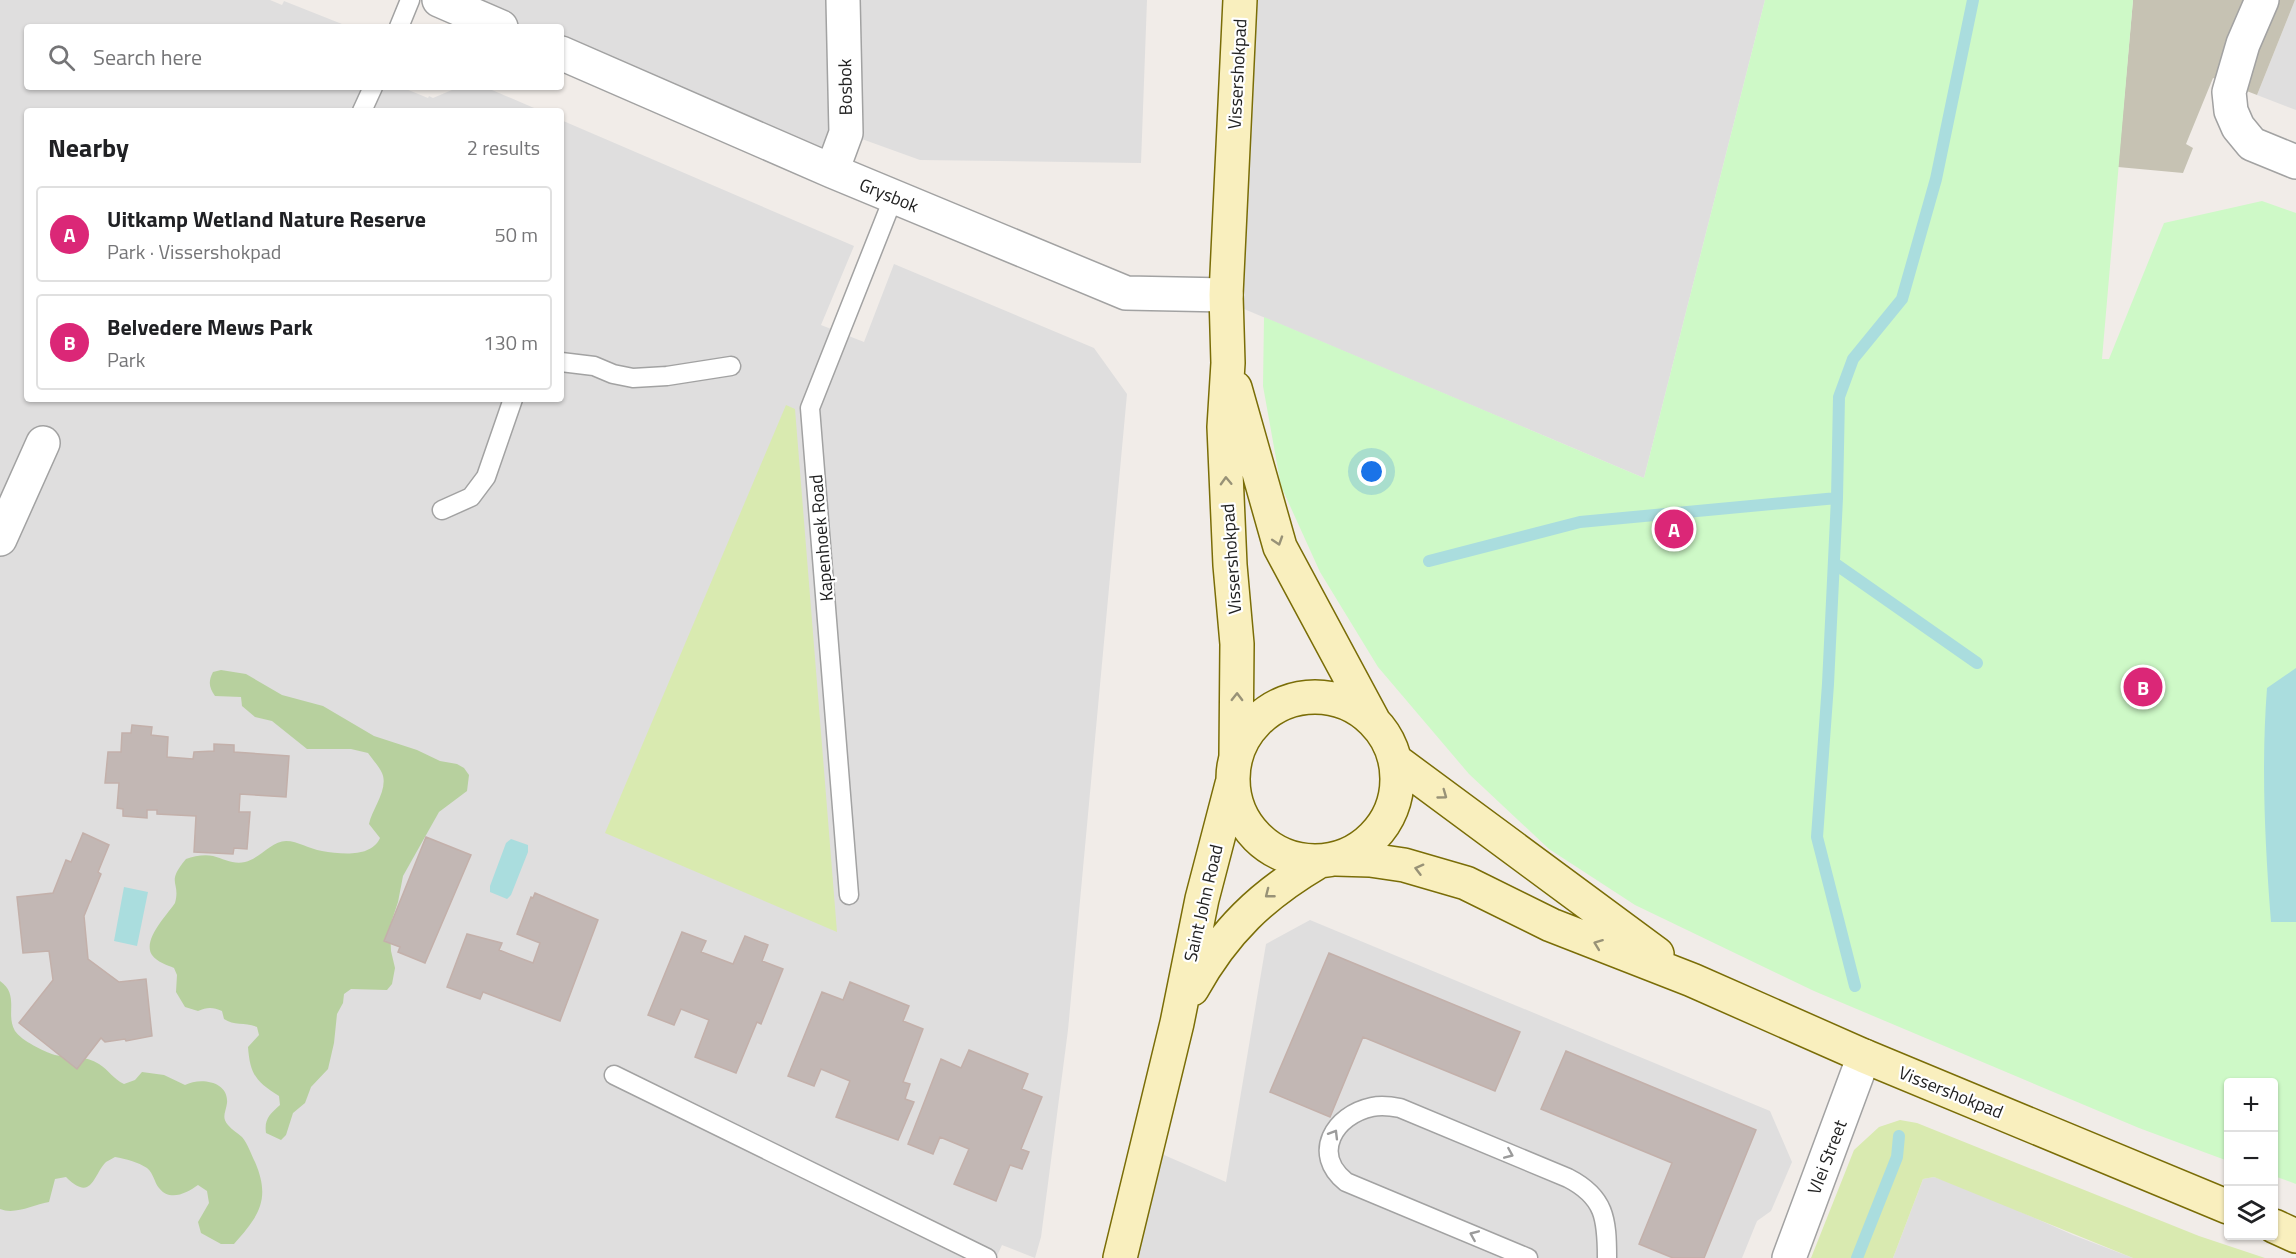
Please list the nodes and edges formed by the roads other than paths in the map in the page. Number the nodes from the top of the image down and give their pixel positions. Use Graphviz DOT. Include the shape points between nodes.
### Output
graph roads {
  1 [pos="410,0"];
  2 [pos="439,0"];
  3 [pos="843,0"];
  4 [pos="1240,0"];
  5 [pos="2262,0"];
  6 [pos="400,24"];
  7 [pos="494,24"];
  8 [pos="564,54"];
  9 [pos="372,90"];
  10 [pos="363,108"];
  11 [pos="2296,162"];
  12 [pos="832,171"];
  13 [pos="894,196"];
  14 [pos="1226,295"];
  15 [pos="564,362"];
  16 [pos="1228,363"];
  17 [pos="731,366"];
  18 [pos="512,402"];
  19 [pos="43,443"];
  20 [pos="442,510"];
  21 [pos="0,539"];
  22 [pos="1373,720"];
  23 [pos="1396,761"];
  24 [pos="1234,770"];
  25 [pos="1327,860"];
  26 [pos="849,895"];
  27 [pos="1692,980"];
  28 [pos="1177,1023"];
  29 [pos="1864,1056"];
  30 [pos="614,1075"];
  31 [pos="2223,1203"];
  32 [pos="2278,1214"];
  33 [pos="2296,1218"];
  34 [pos="2278,1228"];
  35 [pos="2296,1236"];
  36 [pos="987,1258"];
  37 [pos="1120,1258"];
  38 [pos="1528,1258"];
  39 [pos="1607,1258"];
  40 [pos="1789,1258"];
  1 -- 6 [label="lane"];
  2 -- 7 [label="street"];
  3 -- 12 [label="street, Bosbok" via="846,133"];
  4 -- 14 [label="main road, Vissershokpad"];
  5 -- 11 [label="street" via="2243,44 2229,92 2231,111 2252,144"];
  8 -- 12 [label="street, Grysbok"];
  9 -- 10 [label="lane"];
  12 -- 13 [label="street, Grysbok"];
  13 -- 14 [label="street, Grysbok" via="1126,293"];
  13 -- 26 [label="lane, Kapenhoek Road" via="810,408"];
  14 -- 16 [label="main road, Vissershokpad"];
  15 -- 17 [label="lane" via="594,366 633,378"];
  16 -- 22 [label="main road, Vissershokpad, one-way" via="1280,547"];
  24 -- 16 [label="main road, Vissershokpad, one-way" via="1237,644 1224,427"];
  18 -- 20 [label="lane" via="486,477 471,497"];
  19 -- 21 [label="street"];
  22 -- 23 [label="main road" via="1388,739"];
  22 -- 24 [label="main road" via="1336,700 1316,696 1294,699 1258,719 1245,736"];
  23 -- 25 [label="main road" via="1396,797 1380,830 1353,852"];
  23 -- 27 [label="main road, Vissershokpad, one-way"];
  24 -- 25 [label="main road" via="1236,805 1259,840 1296,860"];
  24 -- 28 [label="main road, Saint John Road"];
  27 -- 25 [label="main road, Vissershokpad, one-way" via="1551,925 1466,884 1404,865"];
  25 -- 28 [label="main road, Saint John Road, one-way" via="1288,879 1237,924 1213,954"];
  27 -- 29 [label="main road, Vissershokpad"];
  28 -- 37 [label="main road, Saint John Road"];
  29 -- 31 [label="main road, Vissershokpad"];
  29 -- 40 [label="street, Vlei Street"];
  30 -- 36 [label="lane"];
  32 -- 33 [label="main road"];
  34 -- 35 [label="main road"];
  38 -- 39 [label="lane, one-way" via="1346,1182 1330,1163 1328,1150 1334,1130 1358,1111 1400,1108 1568,1178 1591,1193 1600,1205 1606,1221"];
}
